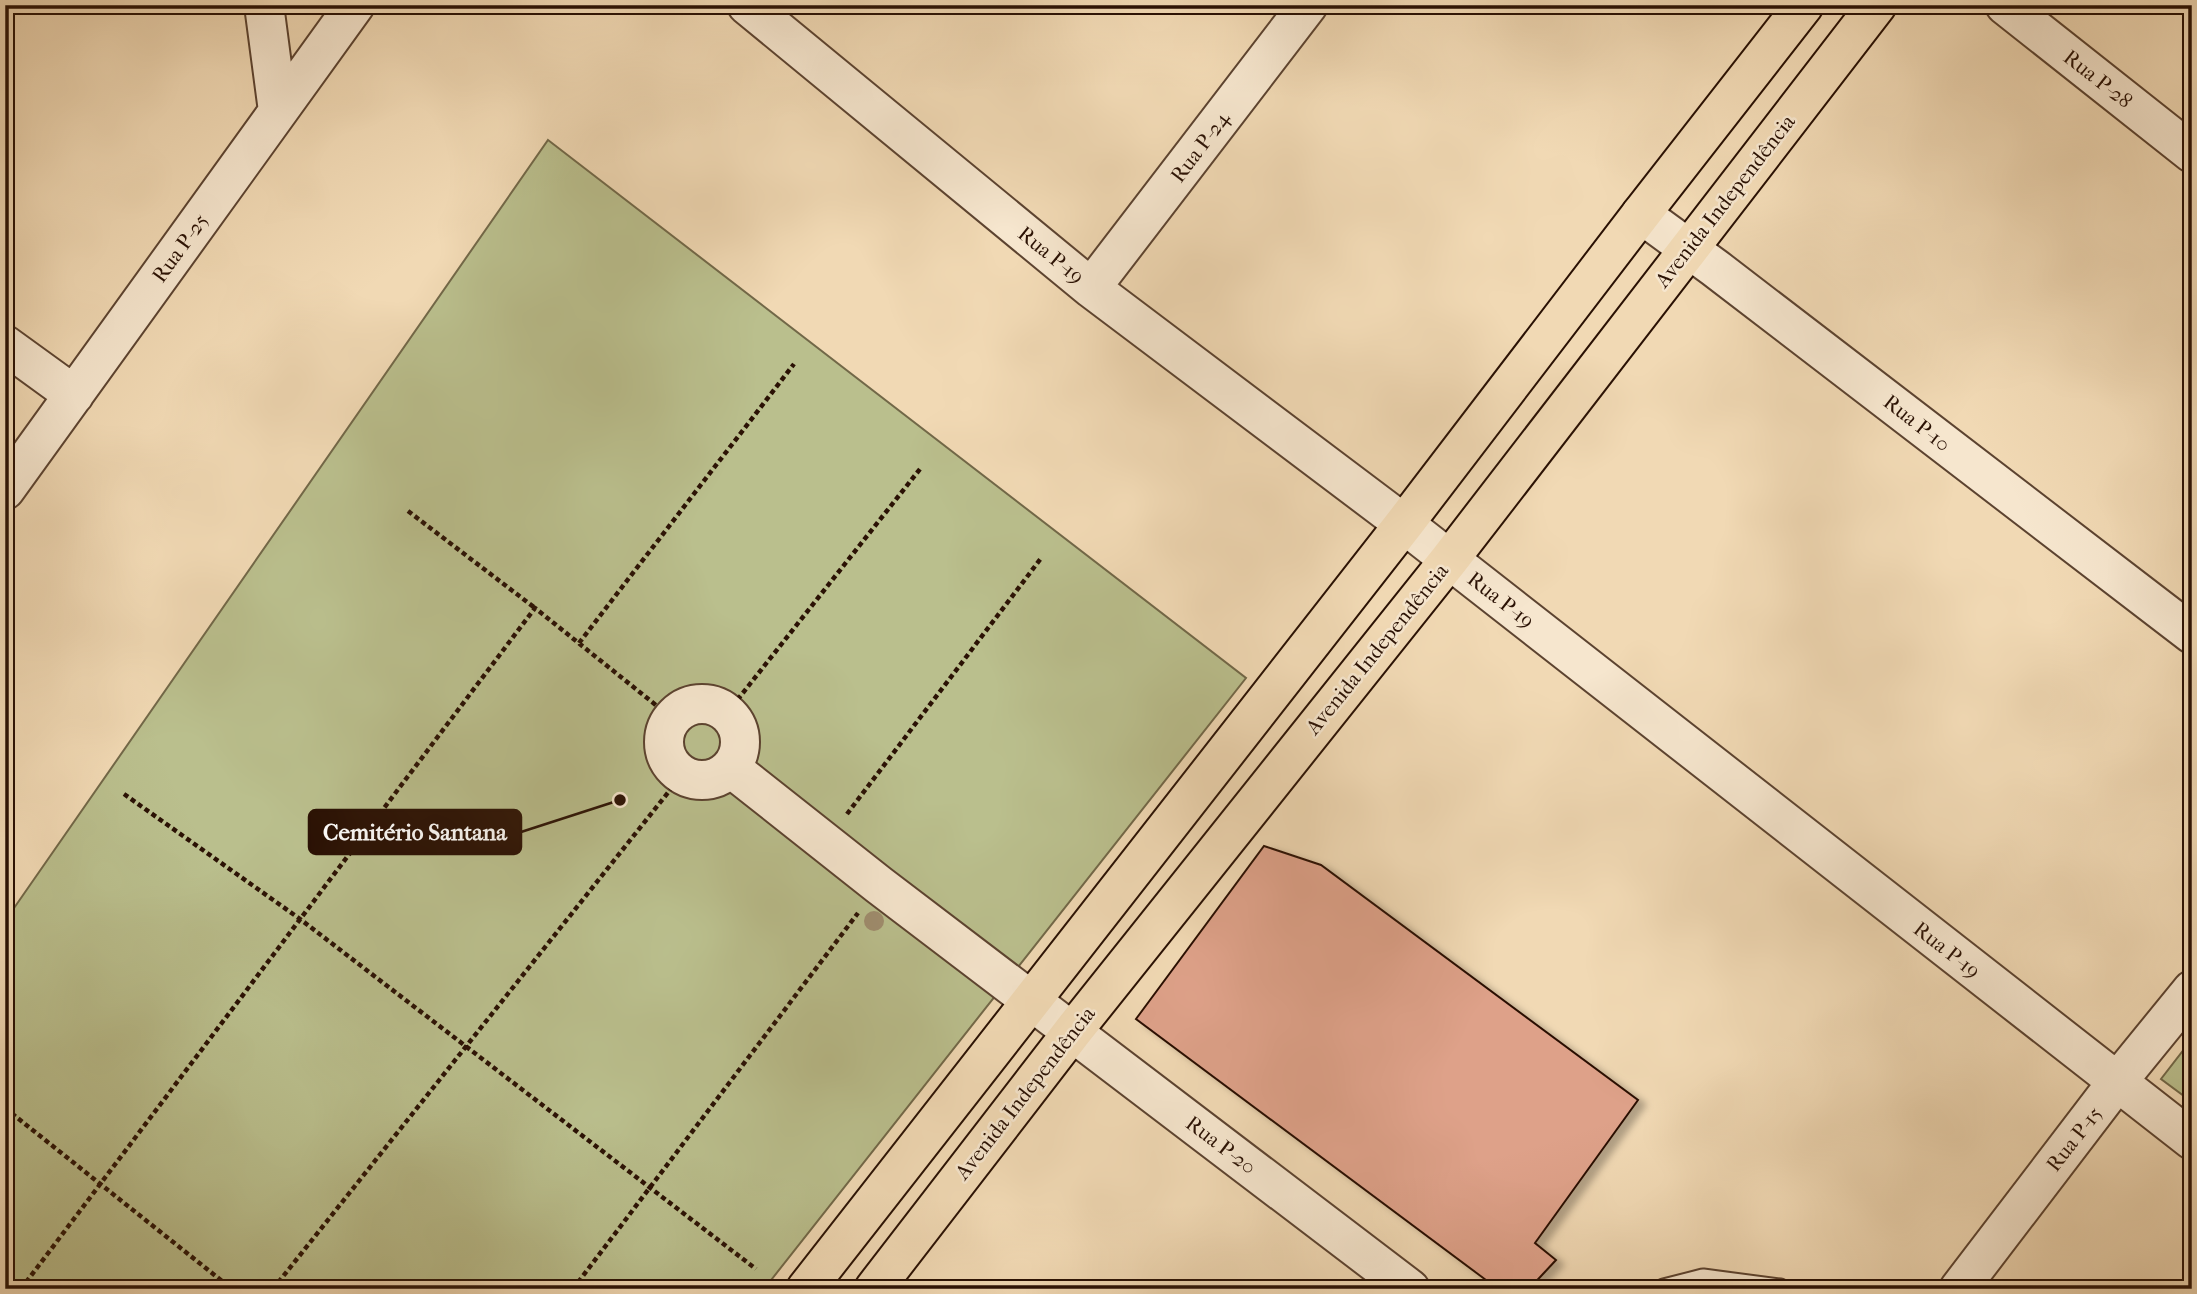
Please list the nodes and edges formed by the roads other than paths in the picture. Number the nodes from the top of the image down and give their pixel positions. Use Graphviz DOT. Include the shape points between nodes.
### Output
graph roads {
  1 [pos="264,5"];
  2 [pos="355,5"];
  3 [pos="747,5"];
  4 [pos="1308,5"];
  5 [pos="1804,5"];
  6 [pos="1877,5"];
  7 [pos="2005,5"];
  8 [pos="278,111"];
  9 [pos="2192,153"];
  10 [pos="1641,214"];
  11 [pos="1688,248"];
  12 [pos="1091,288"];
  13 [pos="5,345"];
  14 [pos="74,395"];
  15 [pos="5,490"];
  16 [pos="1404,524"];
  17 [pos="1448,560"];
  18 [pos="2192,634"];
  19 [pos="731,768"];
  20 [pos="2192,990"];
  21 [pos="1032,1000"];
  22 [pos="1073,1031"];
  23 [pos="2117,1082"];
  24 [pos="2192,1140"];
  25 [pos="814,1286"];
  26 [pos="873,1289"];
  27 [pos="1410,1289"];
  28 [pos="1664,1289"];
  29 [pos="1780,1289"];
  30 [pos="1959,1289"];
  1 -- 8 [label="street"];
  2 -- 8 [label="street, Rua P-25"];
  3 -- 12 [label="street, Rua P-19"];
  4 -- 12 [label="street, Rua P-24"];
  5 -- 10 [label="main road"];
  6 -- 11 [label="main road, Avenida Independência"];
  7 -- 9 [label="street, Rua P-28"];
  8 -- 14 [label="street, Rua P-25"];
  10 -- 11 [label="street, Rua P-10"];
  10 -- 16 [label="main road"];
  11 -- 17 [label="main road, Avenida Independência"];
  11 -- 18 [label="street, Rua P-10"];
  12 -- 16 [label="street, Rua P-19"];
  13 -- 14 [label="street"];
  14 -- 15 [label="street, Rua P-25"];
  16 -- 17 [label="street, Rua P-19"];
  16 -- 21 [label="main road"];
  17 -- 22 [label="main road, Avenida Independência"];
  17 -- 23 [label="street, Rua P-19"];
  19 -- 19 [label="street" via="740,733 727,713 705,704 681,710 672,718 663,743 672,767 695,780 708,780"];
  19 -- 21 [label="street, Rua P-20"];
  20 -- 23 [label="street, Rua P-15"];
  21 -- 22 [label="street, Rua P-20"];
  21 -- 25 [label="main road"];
  22 -- 26 [label="main road, Avenida Independência"];
  22 -- 27 [label="street, Rua P-20"];
  23 -- 24 [label="street, Rua P-19"];
  23 -- 30 [label="street, Rua P-15"];
  28 -- 29 [label="lane" via="1703,1279"];
}
